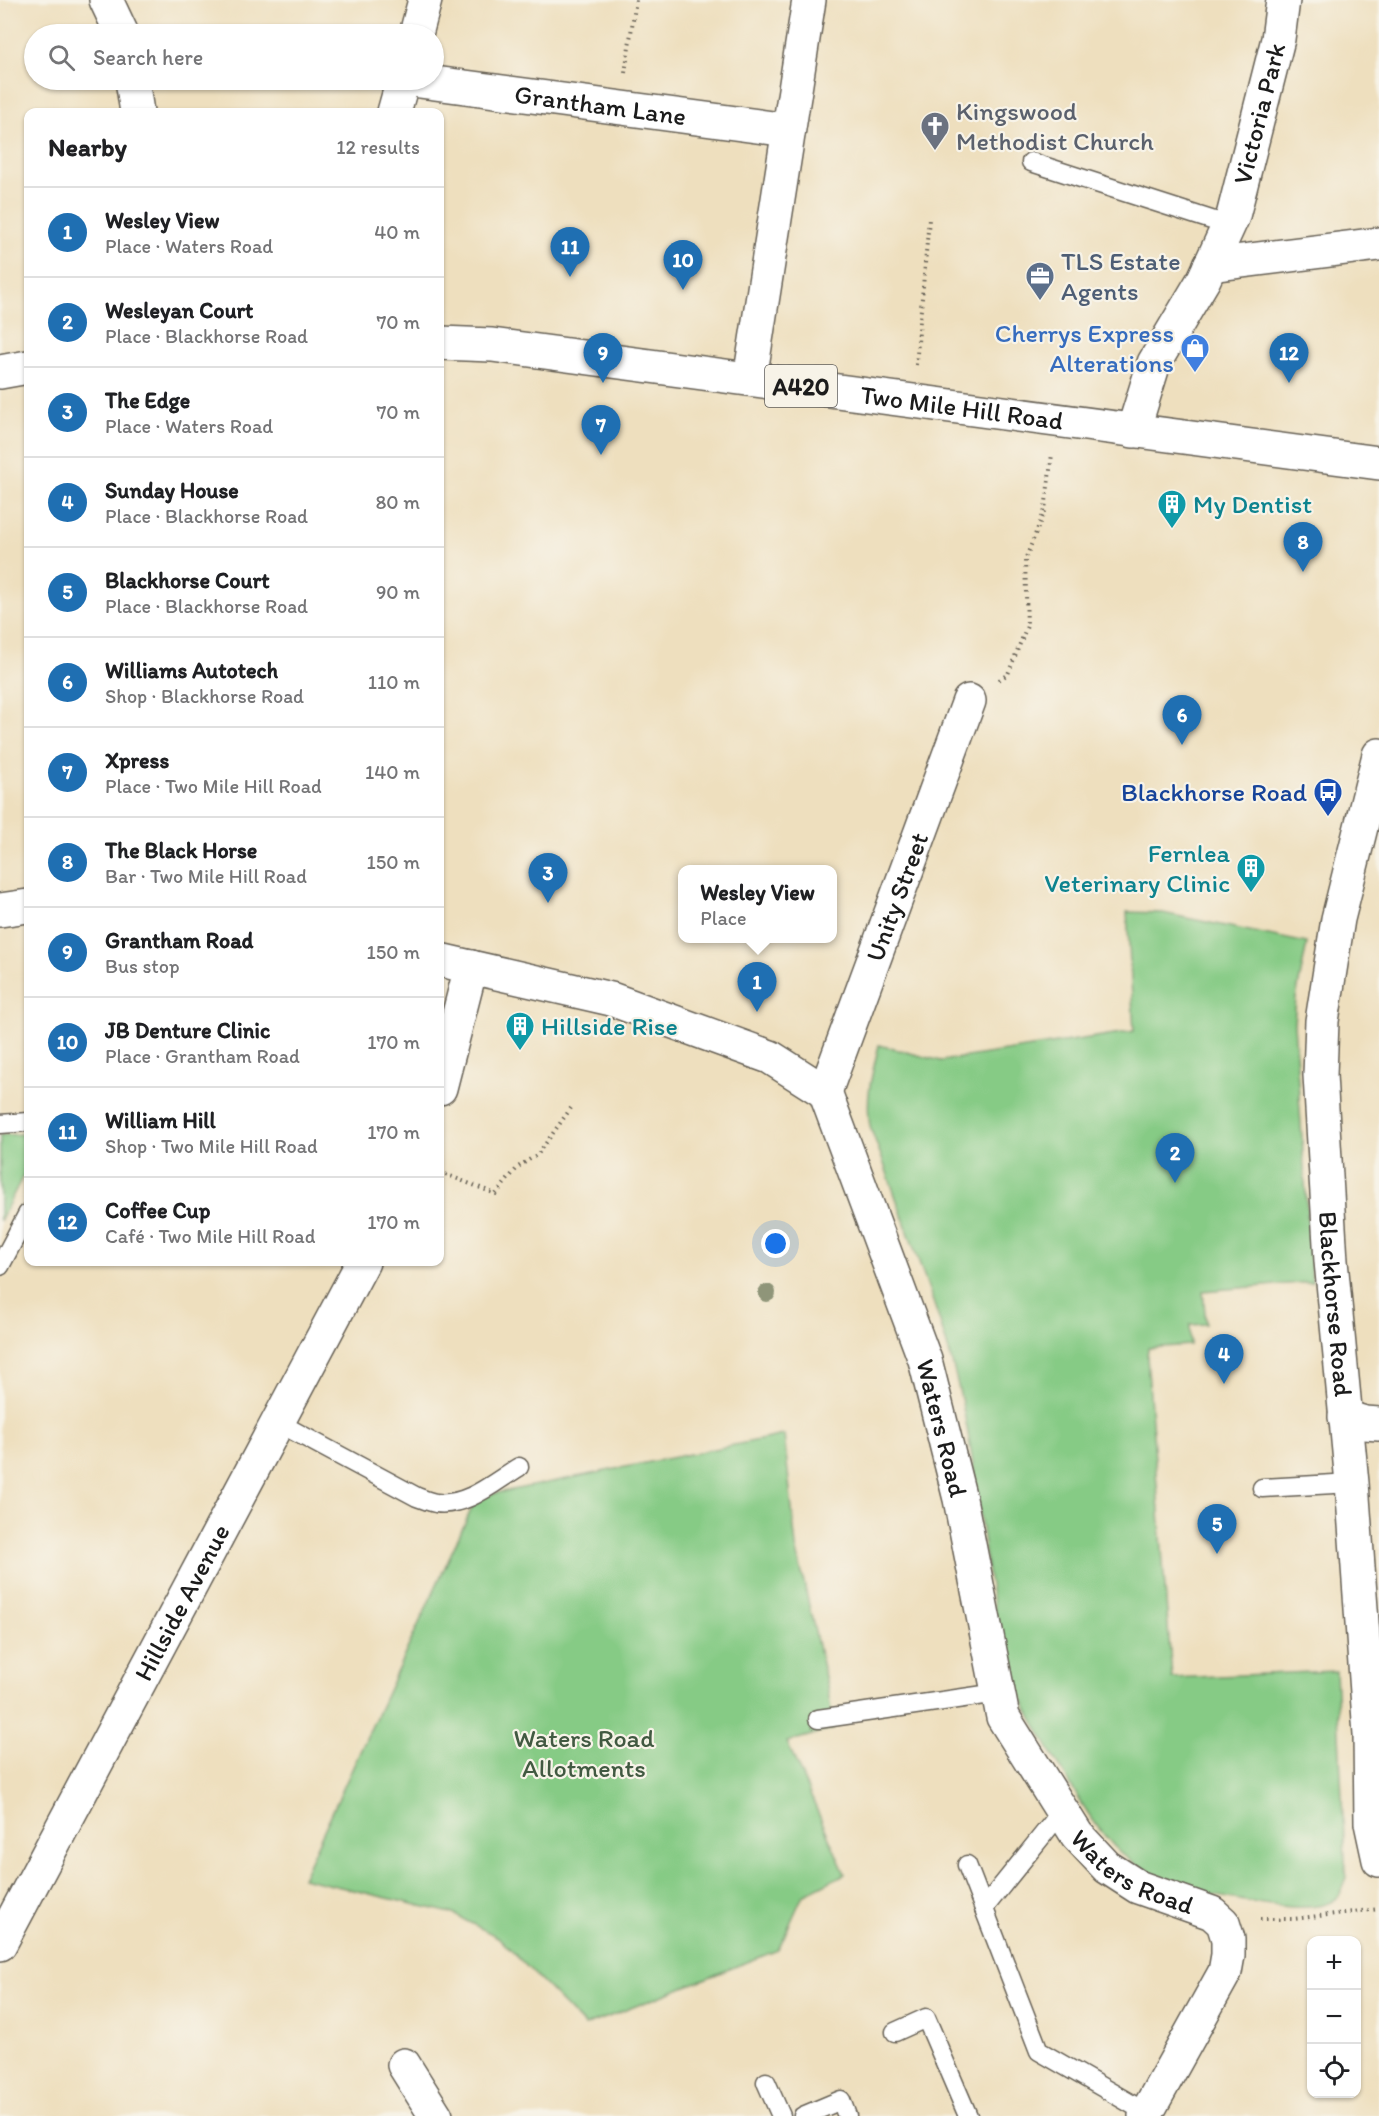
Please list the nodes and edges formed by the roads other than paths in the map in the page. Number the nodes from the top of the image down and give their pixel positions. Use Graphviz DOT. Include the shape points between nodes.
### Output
graph roads {
  1 [pos="106,0"];
  2 [pos="425,0"];
  3 [pos="809,0"];
  4 [pos="1283,0"];
  5 [pos="117,24"];
  6 [pos="419,24"];
  7 [pos="444,84"];
  8 [pos="134,90"];
  9 [pos="400,90"];
  10 [pos="136,108"];
  11 [pos="395,108"];
  12 [pos="788,130"];
  13 [pos="1031,162"];
  14 [pos="1227,225"];
  15 [pos="1378,244"];
  16 [pos="1210,265"];
  17 [pos="444,343"];
  18 [pos="24,368"];
  19 [pos="0,372"];
  20 [pos="750,380"];
  21 [pos="1133,431"];
  22 [pos="1379,464"];
  23 [pos="969,701"];
  24 [pos="1379,755"];
  25 [pos="24,907"];
  26 [pos="0,910"];
  27 [pos="444,961"];
  28 [pos="471,967"];
  29 [pos="444,1072"];
  30 [pos="825,1092"];
  31 [pos="24,1122"];
  32 [pos="0,1124"];
  33 [pos="24,1221"];
  34 [pos="0,1266"];
  35 [pos="361,1266"];
  36 [pos="1345,1417"];
  37 [pos="277,1422"];
  38 [pos="1379,1424"];
  39 [pos="519,1467"];
  40 [pos="1352,1483"];
  41 [pos="1262,1488"];
  42 [pos="998,1693"];
  43 [pos="818,1719"];
  44 [pos="1062,1811"];
  45 [pos="1379,1860"];
  46 [pos="967,1865"];
  47 [pos="984,1908"];
  48 [pos="0,1944"];
  49 [pos="895,2032"];
  50 [pos="404,2065"];
  51 [pos="766,2082"];
  52 [pos="1146,2115"];
  53 [pos="436,2116"];
  54 [pos="781,2116"];
  55 [pos="803,2116"];
  56 [pos="847,2116"];
  57 [pos="968,2116"];
  1 -- 5 [label="street"];
  2 -- 6 [label="street"];
  3 -- 12 [label="street"];
  4 -- 14 [label="street, Victoria Park" via="1275,50 1233,216"];
  7 -- 12 [label="street, Grantham Lane"];
  8 -- 10 [label="street"];
  9 -- 11 [label="street"];
  12 -- 20 [label="street"];
  13 -- 14 [label="lane"];
  14 -- 16 [label="street, Victoria Park"];
  15 -- 16 [label="street"];
  16 -- 21 [label="street, Victoria Park" via="1154,363"];
  17 -- 20 [label="street, Two Mile Hill Road / A420" via="492,345"];
  18 -- 19 [label="street"];
  20 -- 21 [label="street, Two Mile Hill Road / A420"];
  21 -- 22 [label="street, Two Mile Hill Road / A420"];
  23 -- 30 [label="street, Unity Street"];
  24 -- 36 [label="street, Blackhorse Road" via="1338,919 1322,1021 1320,1075"];
  25 -- 26 [label="street"];
  27 -- 28 [label="street"];
  28 -- 29 [label="street"];
  28 -- 30 [label="street" via="611,999 770,1057"];
  30 -- 42 [label="street, Waters Road" via="925,1360 960,1499"];
  31 -- 32 [label="lane"];
  33 -- 34 [label="lane"];
  35 -- 37 [label="street, Hillside Avenue"];
  36 -- 38 [label="street"];
  36 -- 40 [label="street, Blackhorse Road"];
  37 -- 39 [label="lane" via="417,1497 436,1503 470,1498"];
  37 -- 48 [label="street, Hillside Avenue"];
  40 -- 41 [label="lane"];
  40 -- 45 [label="street, Blackhorse Road" via="1370,1734 1371,1823"];
  42 -- 43 [label="lane"];
  42 -- 44 [label="street, Waters Road" via="1003,1717"];
  44 -- 47 [label="lane"];
  44 -- 52 [label="street, Waters Road" via="1077,1835 1107,1867 1138,1887 1212,1913 1223,1923 1228,1939 1225,1972"];
  46 -- 47 [label="lane"];
  47 -- 52 [label="lane" via="1039,2051"];
  49 -- 57 [label="lane" via="926,2018"];
  50 -- 53 [label="street"];
  51 -- 54 [label="lane"];
  55 -- 56 [label="lane" via="841,2100"];
}
